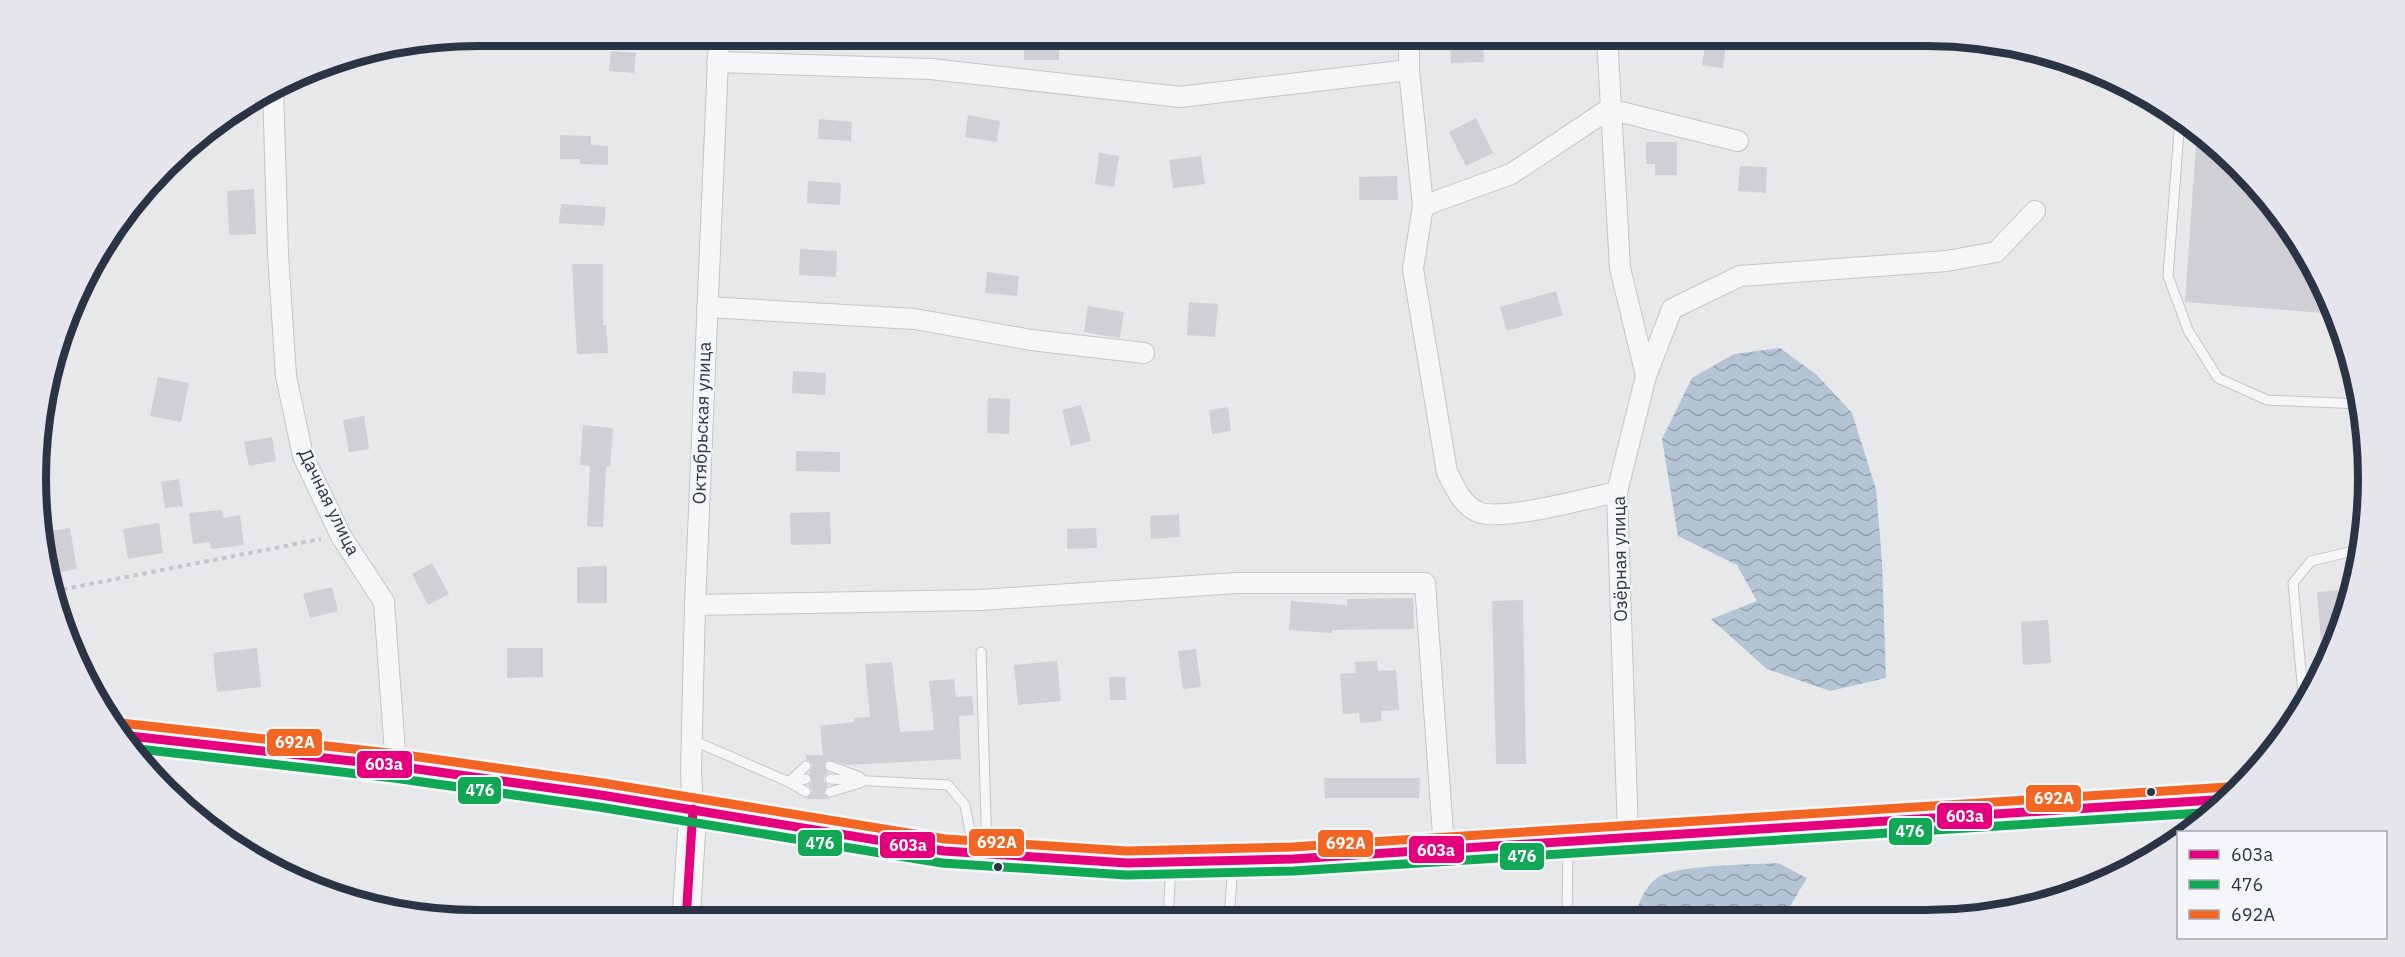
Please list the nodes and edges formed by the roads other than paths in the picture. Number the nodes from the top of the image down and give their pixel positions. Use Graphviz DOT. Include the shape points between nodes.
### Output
graph roads {
  1 [pos="718,46"];
  2 [pos="1409,46"];
  3 [pos="1607,46"];
  4 [pos="717,62"];
  5 [pos="1409,70"];
  6 [pos="273,98"];
  7 [pos="1609,109"];
  8 [pos="2179,128"];
  9 [pos="1738,141"];
  10 [pos="1423,206"];
  11 [pos="2035,211"];
  12 [pos="707,307"];
  13 [pos="1144,353"];
  14 [pos="1646,376"];
  15 [pos="2352,404"];
  16 [pos="1617,492"];
  17 [pos="2352,551"];
  18 [pos="695,605"];
  19 [pos="981,652"];
  20 [pos="2303,691"];
  21 [pos="132,736"];
  22 [pos="692,740"];
  23 [pos="396,766"];
  24 [pos="806,766"];
  25 [pos="830,766"];
  26 [pos="806,779"];
  27 [pos="830,779"];
  28 [pos="868,780"];
  29 [pos="789,782"];
  30 [pos="806,792"];
  31 [pos="830,792"];
  32 [pos="2214,800"];
  33 [pos="693,809"];
  34 [pos="1628,836"];
  35 [pos="1568,841"];
  36 [pos="1444,848"];
  37 [pos="981,855"];
  38 [pos="1233,861"];
  39 [pos="1171,863"];
  40 [pos="687,910"];
  41 [pos="1168,910"];
  42 [pos="1230,910"];
  43 [pos="1567,910"];
  1 -- 4 [label="street, Октябрьская улица"];
  2 -- 5 [label="street"];
  3 -- 7 [label="street, Озёрная улица"];
  4 -- 5 [label="street" via="931,69 1180,97"];
  4 -- 12 [label="street, Октябрьская улица"];
  5 -- 10 [label="street"];
  6 -- 23 [label="street, Дачная улица" via="285,376 303,456 341,536 384,602"];
  7 -- 9 [label="street"];
  7 -- 10 [label="street" via="1511,174"];
  7 -- 14 [label="street, Озёрная улица" via="1620,268"];
  8 -- 15 [label="lane" via="2168,276 2188,330 2218,378 2266,400"];
  10 -- 16 [label="street" via="1413,269 1447,472 1460,496 1478,512 1501,515"];
  11 -- 14 [label="street" via="1996,252 1947,261 1740,276 1672,309"];
  12 -- 13 [label="street" via="915,319 1031,340"];
  12 -- 18 [label="street, Октябрьская улица"];
  14 -- 16 [label="street, Озёрная улица"];
  16 -- 34 [label="street, Озёрная улица"];
  17 -- 20 [label="lane" via="2311,561 2293,583"];
  18 -- 22 [label="street, Октябрьская улица"];
  18 -- 36 [label="street" via="980,600 1238,583 1425,583"];
  19 -- 37 [label="lane"];
  21 -- 23 [label="street"];
  22 -- 29 [label="lane"];
  22 -- 33 [label="street, Октябрьская улица"];
  23 -- 33 [label="street"];
  24 -- 29 [label="lane"];
  25 -- 28 [label="lane"];
  26 -- 29 [label="lane"];
  27 -- 28 [label="lane"];
  28 -- 31 [label="lane"];
  28 -- 37 [label="lane" via="948,785 965,805"];
  29 -- 30 [label="lane"];
  32 -- 34 [label="main road"];
  33 -- 37 [label="main road"];
  33 -- 40 [label="main road"];
  34 -- 35 [label="main road"];
  35 -- 36 [label="main road"];
  35 -- 43 [label="lane"];
  36 -- 38 [label="main road"];
  37 -- 39 [label="main road"];
  38 -- 39 [label="main road"];
  38 -- 42 [label="lane"];
  39 -- 41 [label="lane"];
}
